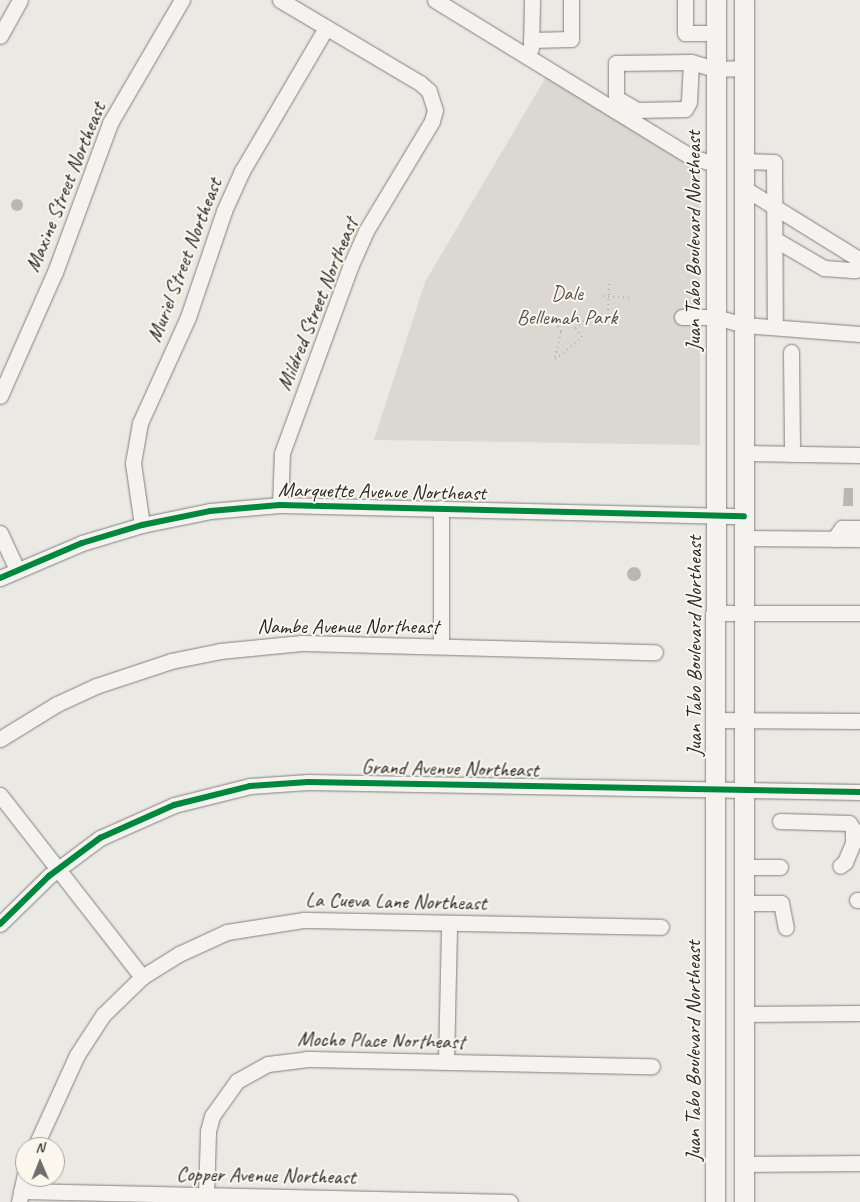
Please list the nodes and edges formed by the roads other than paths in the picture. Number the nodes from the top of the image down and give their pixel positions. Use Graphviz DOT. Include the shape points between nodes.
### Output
graph roads {
  1 [pos="20,0"];
  2 [pos="182,0"];
  3 [pos="280,0"];
  4 [pos="435,0"];
  5 [pos="532,0"];
  6 [pos="571,0"];
  7 [pos="685,0"];
  8 [pos="716,0"];
  9 [pos="744,0"];
  10 [pos="326,28"];
  11 [pos="716,33"];
  12 [pos="0,36"];
  13 [pos="531,40"];
  14 [pos="531,58"];
  15 [pos="691,62"];
  16 [pos="744,68"];
  17 [pos="716,69"];
  18 [pos="744,161"];
  19 [pos="715,164"];
  20 [pos="744,188"];
  21 [pos="776,208"];
  22 [pos="776,240"];
  23 [pos="860,260"];
  24 [pos="860,266"];
  25 [pos="682,317"];
  26 [pos="716,317"];
  27 [pos="744,325"];
  28 [pos="775,327"];
  29 [pos="860,334"];
  30 [pos="791,352"];
  31 [pos="0,396"];
  32 [pos="744,453"];
  33 [pos="792,454"];
  34 [pos="860,456"];
  35 [pos="280,505"];
  36 [pos="441,508"];
  37 [pos="716,515"];
  38 [pos="744,516"];
  39 [pos="142,525"];
  40 [pos="860,528"];
  41 [pos="0,533"];
  42 [pos="744,538"];
  43 [pos="834,539"];
  44 [pos="860,539"];
  45 [pos="17,569"];
  46 [pos="0,578"];
  47 [pos="716,613"];
  48 [pos="743,613"];
  49 [pos="860,613"];
  50 [pos="441,646"];
  51 [pos="655,652"];
  52 [pos="716,720"];
  53 [pos="744,720"];
  54 [pos="860,720"];
  55 [pos="0,740"];
  56 [pos="716,791"];
  57 [pos="744,792"];
  58 [pos="860,792"];
  59 [pos="0,795"];
  60 [pos="780,821"];
  61 [pos="840,866"];
  62 [pos="744,867"];
  63 [pos="780,867"];
  64 [pos="58,868"];
  65 [pos="744,904"];
  66 [pos="0,924"];
  67 [pos="449,924"];
  68 [pos="661,927"];
  69 [pos="786,928"];
  70 [pos="142,977"];
  71 [pos="860,1013"];
  72 [pos="715,1014"];
  73 [pos="744,1014"];
  74 [pos="446,1061"];
  75 [pos="652,1066"];
  76 [pos="39,1137"];
  77 [pos="860,1163"];
  78 [pos="744,1164"];
  79 [pos="20,1196"];
  80 [pos="206,1196"];
  81 [pos="451,1202"];
  82 [pos="495,1202"];
  83 [pos="510,1202"];
  84 [pos="715,1202"];
  85 [pos="744,1202"];
  1 -- 12 [label="street"];
  2 -- 31 [label="street, Maxine Street Northeast" via="110,124 55,272"];
  3 -- 10 [label="street"];
  4 -- 14 [label="street"];
  5 -- 13 [label="street"];
  6 -- 13 [label="street" via="571,39"];
  7 -- 11 [label="street" via="685,33"];
  8 -- 11 [label="main road, Juan Tabo Boulevard Northeast"];
  9 -- 16 [label="main road"];
  10 -- 35 [label="street, Mildred Street Northeast" via="420,83 435,102 432,122 366,231 350,267 282,453"];
  10 -- 39 [label="street, Muriel Street Northeast" via="242,171 224,211 188,317 140,423 133,463"];
  11 -- 17 [label="main road, Juan Tabo Boulevard Northeast"];
  13 -- 14 [label="street"];
  14 -- 19 [label="street" via="691,157"];
  15 -- 15 [label="street" via="689,102 685,109 637,110 616,98 616,63"];
  15 -- 17 [label="street"];
  16 -- 17 [label="street"];
  16 -- 18 [label="main road"];
  17 -- 19 [label="main road, Juan Tabo Boulevard Northeast"];
  18 -- 20 [label="main road"];
  18 -- 21 [label="street" via="774,162"];
  19 -- 26 [label="main road, Juan Tabo Boulevard Northeast"];
  20 -- 21 [label="street"];
  20 -- 27 [label="main road"];
  21 -- 22 [label="street"];
  21 -- 23 [label="street"];
  22 -- 24 [label="street" via="824,268 855,270"];
  22 -- 28 [label="street"];
  25 -- 26 [label="street"];
  26 -- 27 [label="street"];
  26 -- 37 [label="main road, Juan Tabo Boulevard Northeast"];
  27 -- 28 [label="street"];
  27 -- 32 [label="main road"];
  28 -- 29 [label="street"];
  30 -- 33 [label="street"];
  32 -- 33 [label="street"];
  32 -- 38 [label="main road"];
  33 -- 34 [label="street"];
  35 -- 36 [label="street, Marquette Avenue Northeast"];
  35 -- 39 [label="street, Marquette Avenue Northeast" via="210,511"];
  36 -- 37 [label="street, Marquette Avenue Northeast"];
  36 -- 50 [label="street"];
  37 -- 38 [label="street, Marquette Avenue Northeast"];
  37 -- 47 [label="main road, Juan Tabo Boulevard Northeast"];
  38 -- 42 [label="main road"];
  39 -- 45 [label="street, Marquette Avenue Northeast" via="82,543"];
  40 -- 43 [label="street" via="842,528"];
  41 -- 45 [label="street"];
  42 -- 43 [label="street"];
  42 -- 48 [label="main road"];
  43 -- 44 [label="street"];
  45 -- 46 [label="street, Marquette Avenue Northeast"];
  47 -- 48 [label="street"];
  47 -- 52 [label="main road, Juan Tabo Boulevard Northeast"];
  48 -- 49 [label="street"];
  48 -- 53 [label="main road"];
  50 -- 51 [label="street, Nambe Avenue Northeast"];
  50 -- 55 [label="street, Nambe Avenue Northeast" via="302,643 220,650 162,664 96,686 56,704"];
  52 -- 53 [label="street"];
  52 -- 56 [label="main road, Juan Tabo Boulevard Northeast"];
  53 -- 54 [label="street"];
  53 -- 57 [label="main road"];
  56 -- 57 [label="street, Grand Avenue Northeast"];
  56 -- 64 [label="street, Grand Avenue Northeast" via="278,782 208,794 174,805 100,838"];
  56 -- 72 [label="main road, Juan Tabo Boulevard Northeast"];
  57 -- 58 [label="street, Grand Avenue Northeast"];
  57 -- 62 [label="main road"];
  59 -- 64 [label="street"];
  60 -- 61 [label="street" via="849,823 854,829 852,843 846,862"];
  62 -- 63 [label="street"];
  62 -- 65 [label="main road"];
  64 -- 66 [label="street"];
  64 -- 70 [label="street"];
  65 -- 69 [label="street" via="781,903"];
  65 -- 73 [label="main road"];
  67 -- 68 [label="street, La Cueva Lane Northeast"];
  67 -- 70 [label="street, La Cueva Lane Northeast" via="304,920 251,927 210,938"];
  67 -- 74 [label="street"];
  70 -- 76 [label="street, La Cueva Lane Northeast" via="92,1030 65,1077"];
  71 -- 73 [label="street"];
  72 -- 73 [label="main road"];
  72 -- 84 [label="main road, Juan Tabo Boulevard Northeast"];
  73 -- 78 [label="main road"];
  74 -- 75 [label="street, Mocho Place Northeast"];
  74 -- 80 [label="street, Mocho Place Northeast" via="288,1060 252,1072 225,1094 212,1116 208,1130"];
  77 -- 78 [label="street"];
  78 -- 85 [label="main road"];
  79 -- 80 [label="street, Copper Avenue Northeast"];
  80 -- 81 [label="street, Copper Avenue Northeast"];
  81 -- 82 [label="street, Copper Avenue Northeast"];
  82 -- 83 [label="street, Copper Avenue Northeast"];
}
